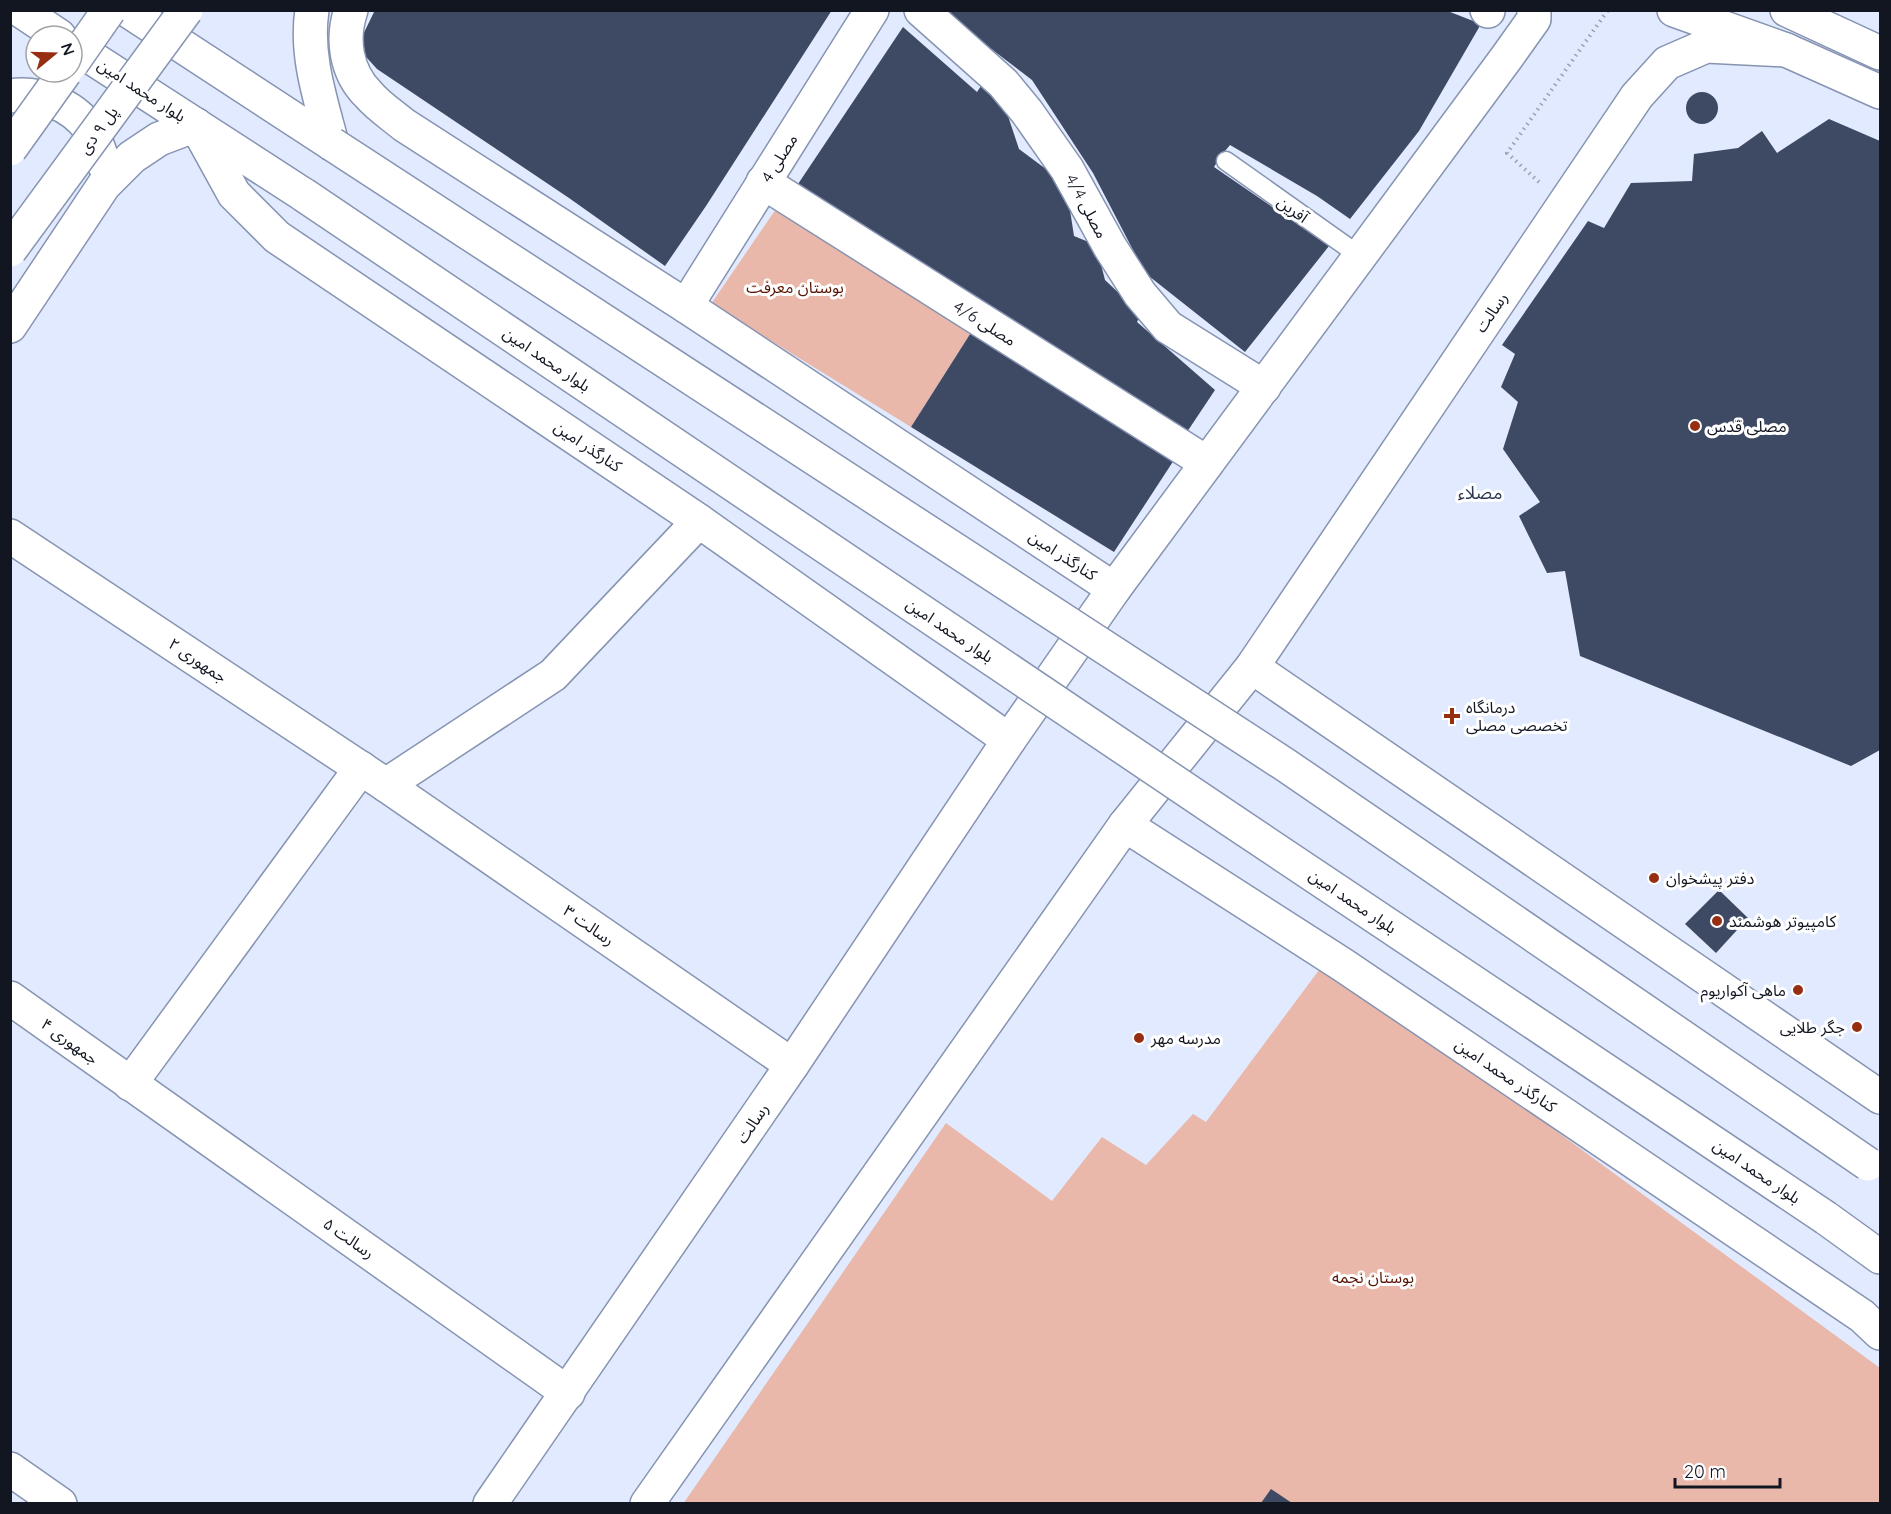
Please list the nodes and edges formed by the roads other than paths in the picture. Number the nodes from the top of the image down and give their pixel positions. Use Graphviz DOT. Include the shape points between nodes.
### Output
graph roads {
  1 [pos="20,10"];
  2 [pos="109,10"];
  3 [pos="128,10"];
  4 [pos="186,10"];
  5 [pos="312,10"];
  6 [pos="351,10"];
  7 [pos="872,10"];
  8 [pos="921,10"];
  9 [pos="1674,10"];
  10 [pos="1787,10"];
  11 [pos="1537,18"];
  12 [pos="41,24"];
  13 [pos="84,46"];
  14 [pos="1786,50"];
  15 [pos="84,53"];
  16 [pos="1881,53"];
  17 [pos="56,84"];
  18 [pos="1881,92"];
  19 [pos="10,96"];
  20 [pos="196,125"];
  21 [pos="332,144"];
  22 [pos="10,149"];
  23 [pos="1226,161"];
  24 [pos="763,182"];
  25 [pos="104,185"];
  26 [pos="10,250"];
  27 [pos="1360,256"];
  28 [pos="686,306"];
  29 [pos="10,327"];
  30 [pos="1264,387"];
  31 [pos="1207,463"];
  32 [pos="699,520"];
  33 [pos="10,536"];
  34 [pos="1114,589"];
  35 [pos="1252,667"];
  36 [pos="1009,740"];
  37 [pos="373,776"];
  38 [pos="1125,825"];
  39 [pos="10,998"];
  40 [pos="792,1065"];
  41 [pos="130,1084"];
  42 [pos="1881,1097"];
  43 [pos="1874,1168"];
  44 [pos="1881,1257"];
  45 [pos="1881,1333"];
  46 [pos="568,1393"];
  47 [pos="10,1469"];
  48 [pos="60,1503"];
  49 [pos="490,1503"];
  50 [pos="647,1503"];
  1 -- 12 [label="street"];
  2 -- 13 [label="street, bridge"];
  3 -- 21 [label="street"];
  4 -- 26 [label="street, پل ۹ دی, bridge"];
  5 -- 21 [label="street" via="312,65"];
  6 -- 28 [label="street, کنارگذر امین" via="345,35 347,55 367,94 404,125"];
  7 -- 24 [label="street, مصلی 4"];
  8 -- 30 [label="street, مصلی 4/4" via="1003,83 1027,112 1067,169 1140,294 1168,327"];
  9 -- 14 [label="street"];
  10 -- 16 [label="street"];
  11 -- 27 [label="street"];
  14 -- 18 [label="street"];
  14 -- 35 [label="street, رسالت" via="1706,46 1667,63 1636,96"];
  15 -- 20 [label="street, بلوار محمد امین"];
  17 -- 22 [label="street, bridge"];
  19 -- 25 [label="street" via="37,96 74,113 98,146 104,165"];
  20 -- 25 [label="street" via="159,139 132,157"];
  20 -- 32 [label="street, کنارگذر امین" via="234,194 278,237"];
  20 -- 44 [label="street, بلوار محمد امین, bridge"];
  21 -- 43 [label="street, bridge" via="1284,764"];
  23 -- 27 [label="lane, آفرین"];
  24 -- 28 [label="street, مصلی 4"];
  24 -- 31 [label="street, مصلی 4/6"];
  25 -- 29 [label="street"];
  27 -- 30 [label="street"];
  28 -- 34 [label="street, کنارگذر امین"];
  30 -- 31 [label="street"];
  31 -- 34 [label="street"];
  32 -- 36 [label="street, کنارگذر امین"];
  32 -- 37 [label="street" via="553,675"];
  33 -- 37 [label="street, جمهوری ۲"];
  34 -- 36 [label="street, رسالت"];
  35 -- 38 [label="street, رسالت"];
  35 -- 42 [label="street"];
  36 -- 40 [label="street, رسالت"];
  37 -- 40 [label="street, رسالت ۳"];
  37 -- 41 [label="street"];
  38 -- 45 [label="street, کنارگذر محمد امین" via="1343,965 1862,1316"];
  38 -- 50 [label="street"];
  39 -- 41 [label="street, جمهوری ۴"];
  40 -- 46 [label="street, رسالت"];
  41 -- 46 [label="street, رسالت ۵"];
  46 -- 49 [label="street, رسالت"];
  47 -- 48 [label="street"];
}
